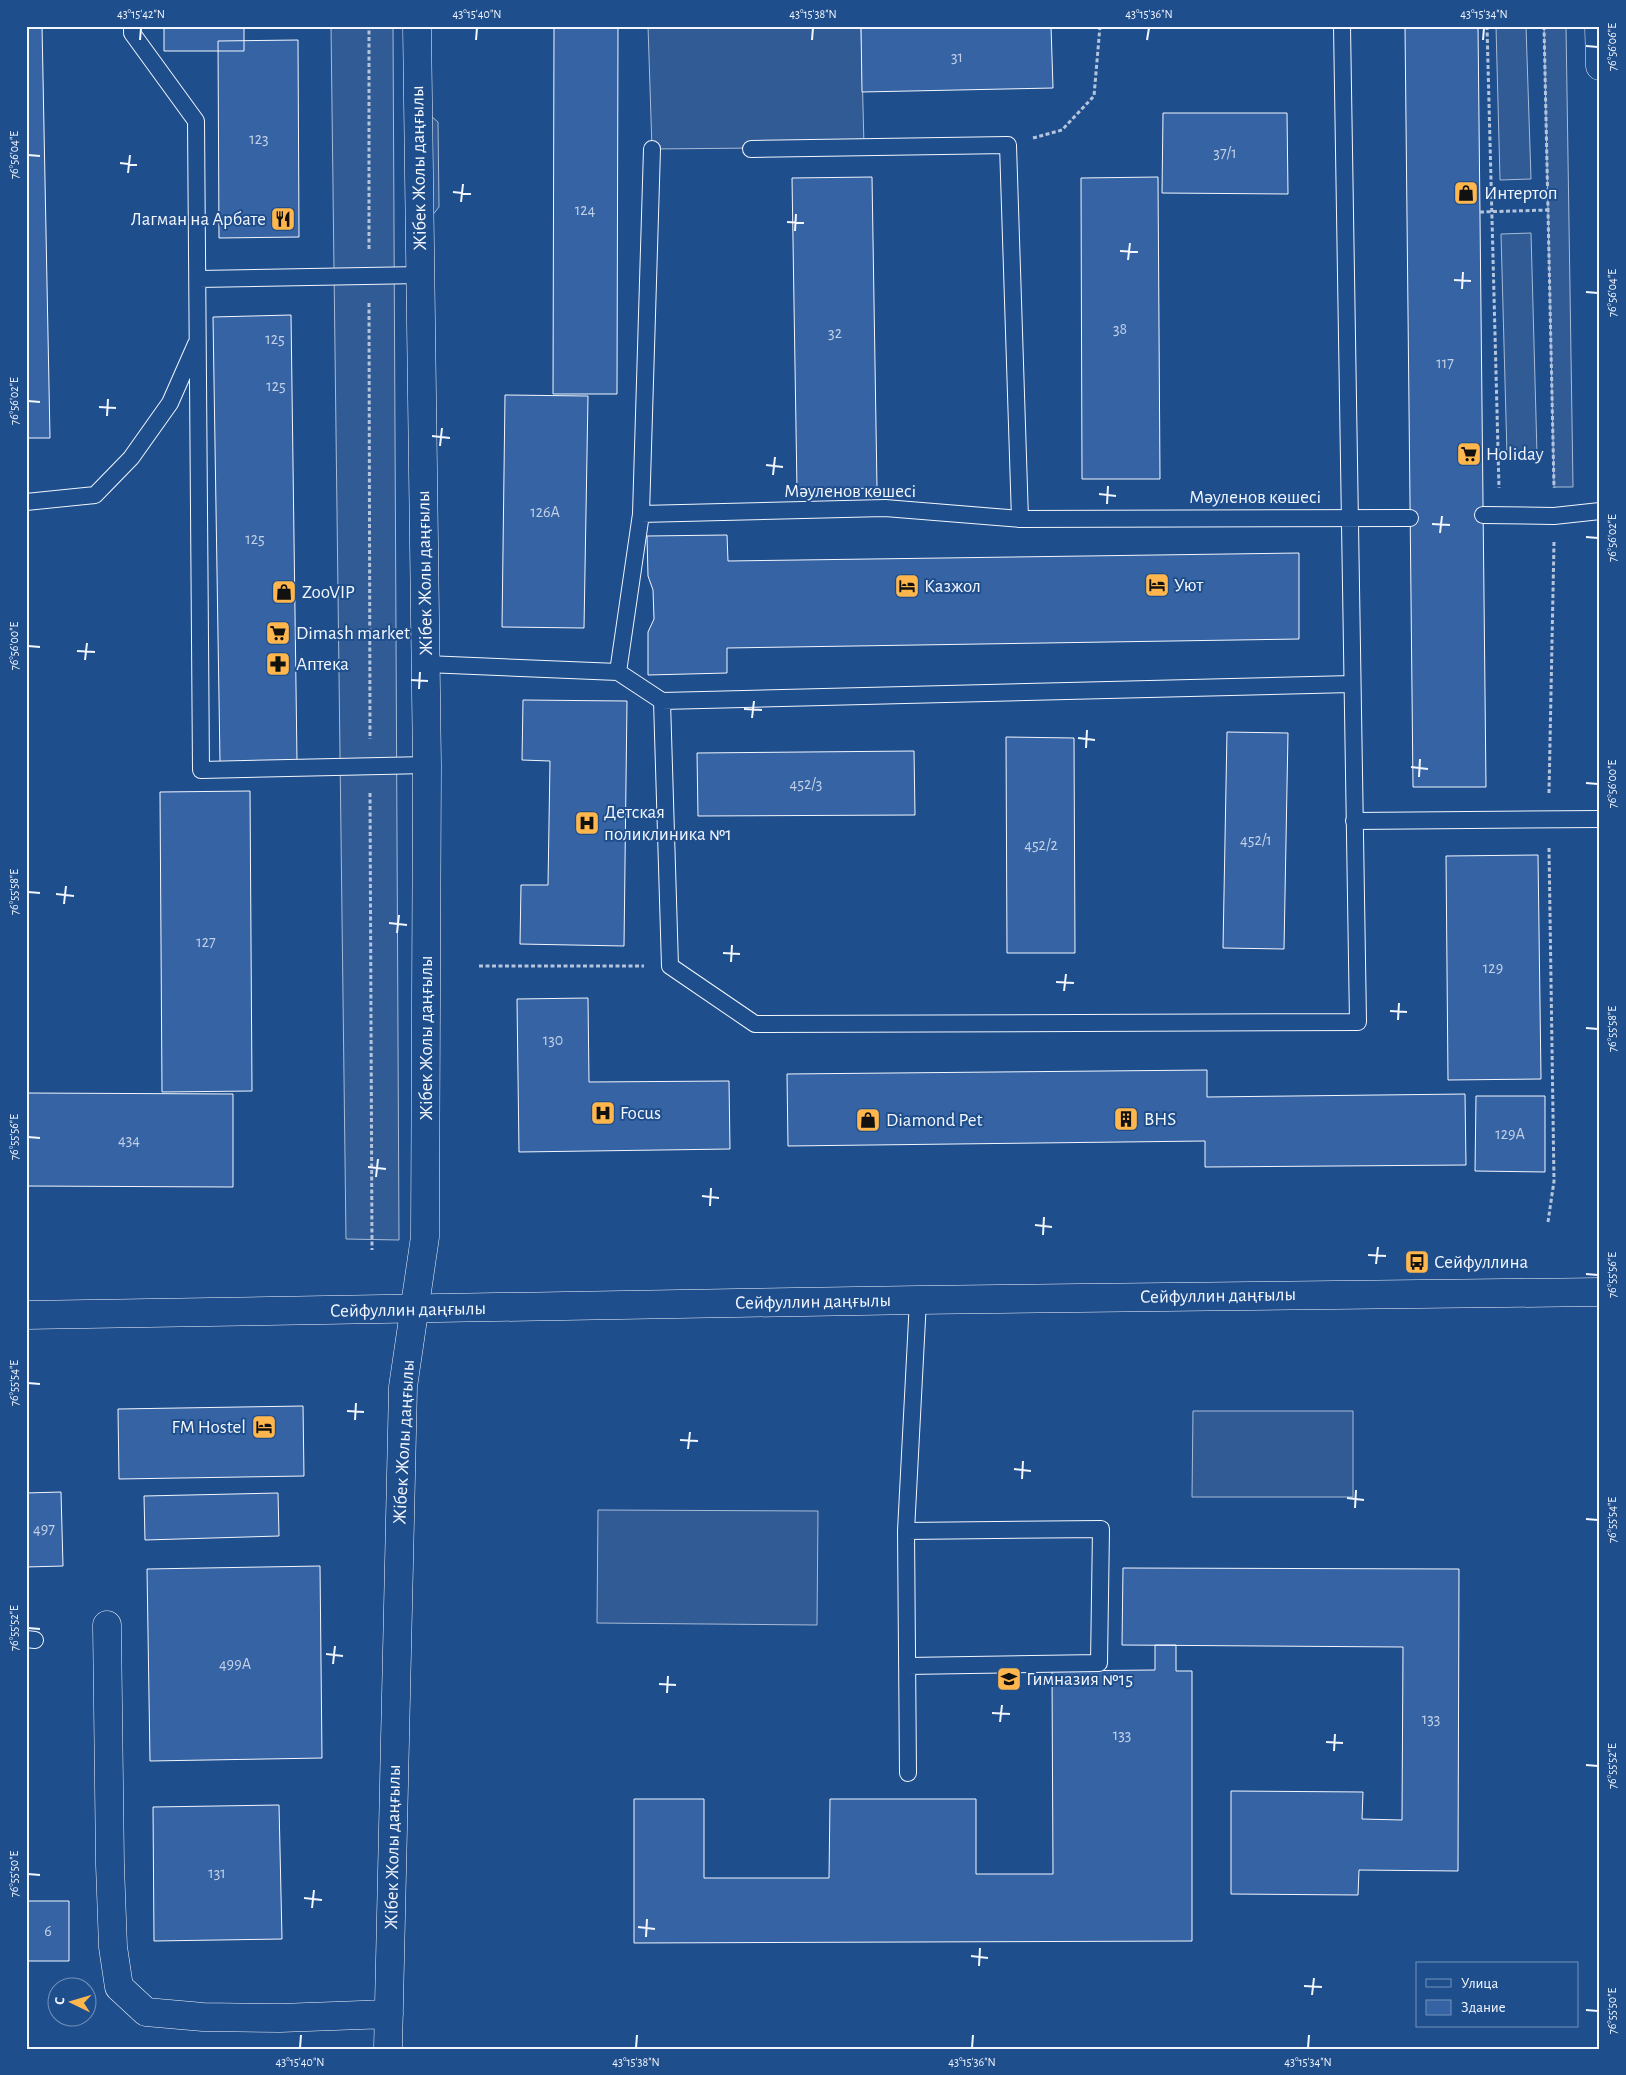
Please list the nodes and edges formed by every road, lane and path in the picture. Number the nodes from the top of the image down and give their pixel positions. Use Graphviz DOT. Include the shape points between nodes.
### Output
graph roads {
  1 [pos="132,26"];
  2 [pos="369,26"];
  3 [pos="417,26"];
  4 [pos="1100,26"];
  5 [pos="1342,26"];
  6 [pos="1487,26"];
  7 [pos="1544,26"];
  8 [pos="1599,26"];
  9 [pos="1600,66"];
  10 [pos="1008,145"];
  11 [pos="751,149"];
  12 [pos="652,150"];
  13 [pos="1548,210"];
  14 [pos="1480,212"];
  15 [pos="1492,212"];
  16 [pos="421,275"];
  17 [pos="368,276"];
  18 [pos="198,278"];
  19 [pos="198,338"];
  20 [pos="1554,487"];
  21 [pos="1508,488"];
  22 [pos="1545,488"];
  23 [pos="26,502"];
  24 [pos="1600,511"];
  25 [pos="641,514"];
  26 [pos="1483,515"];
  27 [pos="1554,516"];
  28 [pos="1351,517"];
  29 [pos="1410,518"];
  30 [pos="1020,519"];
  31 [pos="426,664"];
  32 [pos="618,672"];
  33 [pos="1352,684"];
  34 [pos="662,700"];
  35 [pos="427,765"];
  36 [pos="370,766"];
  37 [pos="1600,819"];
  38 [pos="1548,820"];
  39 [pos="1354,821"];
  40 [pos="479,966"];
  41 [pos="670,966"];
  42 [pos="1548,1222"];
  43 [pos="372,1250"];
  44 [pos="1600,1292"];
  45 [pos="918,1300"];
  46 [pos="415,1310"];
  47 [pos="26,1316"];
  48 [pos="906,1531"];
  49 [pos="107,1625"];
  50 [pos="907,1666"];
  51 [pos="908,1773"];
  52 [pos="389,2014"];
  53 [pos="388,2049"];
  1 -- 18 [label="lane" via="132,33 196,121"];
  2 -- 17 [label="path"];
  3 -- 16 [label="street, Жібек Жолы даңғылы"];
  4 -- 10 [label="path" via="1094,96 1062,130"];
  5 -- 28 [label="lane"];
  6 -- 15 [label="path"];
  7 -- 13 [label="path"];
  8 -- 9 [label="street"];
  10 -- 11 [label="lane"];
  10 -- 30 [label="lane"];
  12 -- 25 [label="lane"];
  13 -- 15 [label="path"];
  13 -- 20 [label="path"];
  14 -- 15 [label="path"];
  15 -- 21 [label="path" via="1499,488"];
  16 -- 17 [label="lane"];
  16 -- 31 [label="street, Жібек Жолы даңғылы"];
  17 -- 18 [label="lane"];
  17 -- 36 [label="path"];
  18 -- 19 [label="lane"];
  19 -- 23 [label="lane" via="170,402 131,458 95,495"];
  19 -- 36 [label="lane" via="201,770"];
  20 -- 22 [label="path"];
  20 -- 27 [label="path"];
  24 -- 27 [label="lane"];
  25 -- 30 [label="lane, Мәуленов көшесі" via="885,508"];
  25 -- 32 [label="lane"];
  26 -- 27 [label="lane"];
  27 -- 38 [label="path"];
  28 -- 29 [label="lane, Мәуленов көшесі"];
  28 -- 30 [label="lane, Мәуленов көшесі"];
  28 -- 33 [label="lane"];
  31 -- 32 [label="lane"];
  31 -- 35 [label="street, Жібек Жолы даңғылы"];
  32 -- 34 [label="lane"];
  33 -- 34 [label="lane"];
  33 -- 39 [label="lane"];
  34 -- 41 [label="lane"];
  35 -- 36 [label="lane"];
  35 -- 46 [label="street, Жібек Жолы даңғылы" via="425,1237"];
  36 -- 43 [label="path"];
  37 -- 38 [label="lane"];
  38 -- 39 [label="lane"];
  38 -- 42 [label="path" via="1554,1181"];
  39 -- 41 [label="lane" via="1358,1022 755,1024"];
  40 -- 41 [label="path"];
  44 -- 45 [label="street, Сейфуллин даңғылы"];
  45 -- 46 [label="street, Сейфуллин даңғылы"];
  45 -- 48 [label="lane"];
  46 -- 47 [label="street, Сейфуллин даңғылы"];
  46 -- 52 [label="street, Жібек Жолы даңғылы" via="402,1387"];
  48 -- 50 [label="lane"];
  48 -- 50 [label="lane" via="1101,1529 1098,1663"];
  49 -- 52 [label="street" via="110,1865 113,1946 119,1987 146,2012 280,2018"];
  50 -- 51 [label="lane"];
  52 -- 53 [label="street, Жібек Жолы даңғылы"];
}
